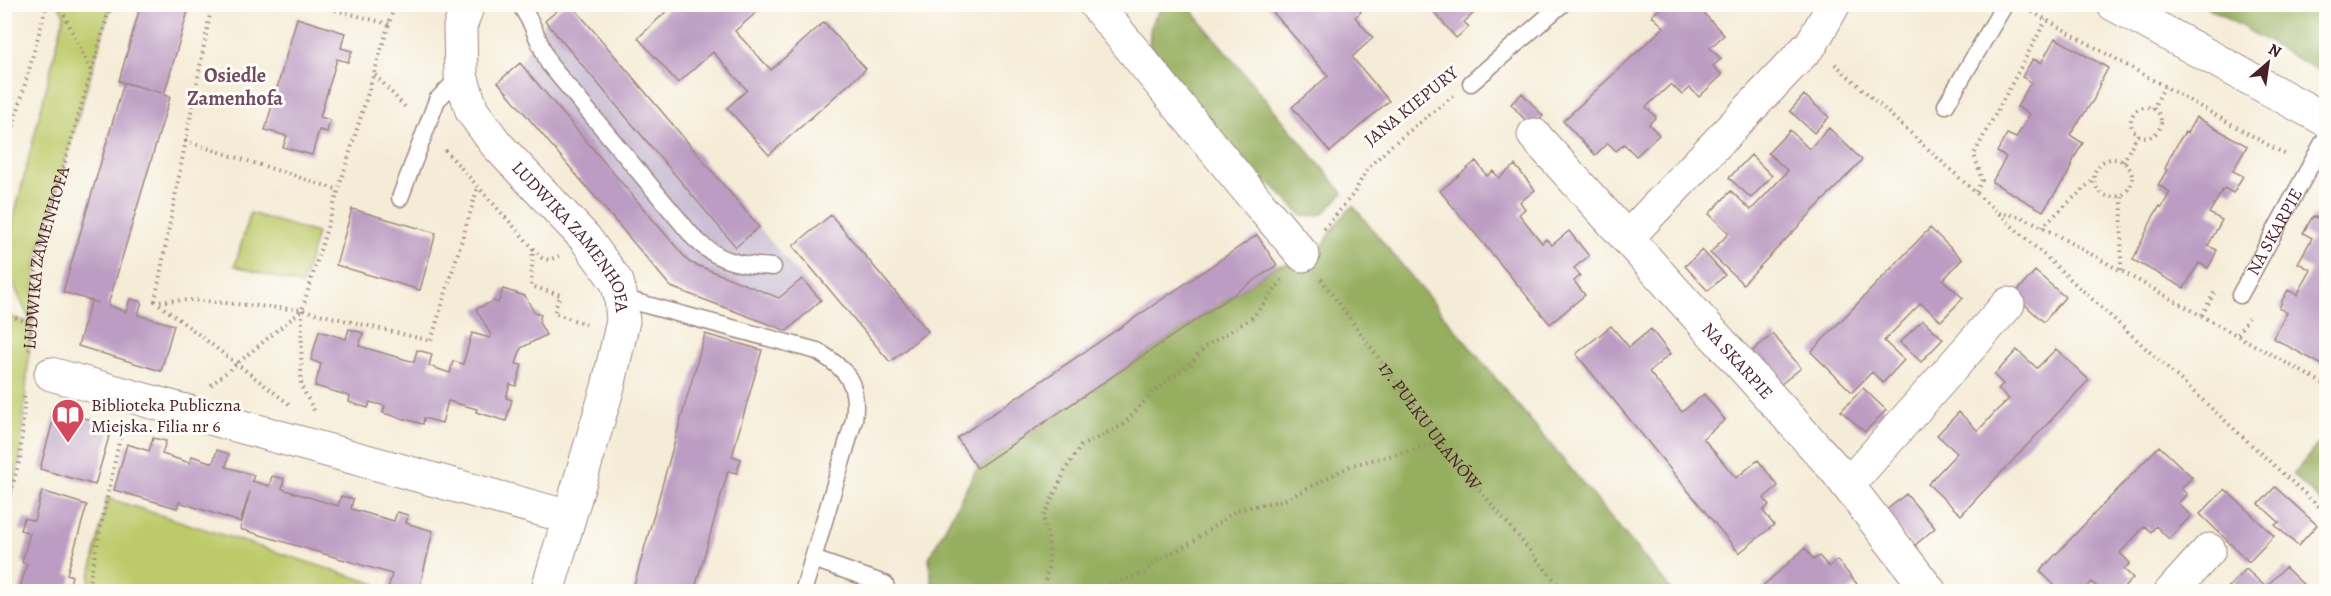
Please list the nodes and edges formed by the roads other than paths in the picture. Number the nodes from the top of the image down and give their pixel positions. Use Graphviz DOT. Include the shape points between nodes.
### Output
graph roads {
  1 [pos="468,4"];
  2 [pos="520,4"];
  3 [pos="1095,4"];
  4 [pos="1562,4"];
  5 [pos="1834,4"];
  6 [pos="2004,4"];
  7 [pos="2113,4"];
  8 [pos="461,76"];
  9 [pos="1471,83"];
  10 [pos="1946,105"];
  11 [pos="2326,120"];
  12 [pos="1534,135"];
  13 [pos="2326,137"];
  14 [pos="400,198"];
  15 [pos="1627,238"];
  16 [pos="1303,255"];
  17 [pos="773,267"];
  18 [pos="2240,295"];
  19 [pos="621,297"];
  20 [pos="2008,304"];
  21 [pos="35,373"];
  22 [pos="1848,485"];
  23 [pos="569,517"];
  24 [pos="2209,550"];
  25 [pos="813,559"];
  26 [pos="547,591"];
  27 [pos="803,591"];
  28 [pos="887,591"];
  29 [pos="1930,591"];
  30 [pos="2171,591"];
  1 -- 8 [label="street, LUDWIKA ZAMENHOFA" via="460,27"];
  2 -- 17 [label="lane" via="549,64 693,238 722,259"];
  3 -- 16 [label="street"];
  4 -- 9 [label="lane, JANA KIEPURY"];
  5 -- 15 [label="street" via="1812,43"];
  6 -- 10 [label="lane"];
  7 -- 11 [label="street"];
  8 -- 14 [label="lane" via="437,100"];
  8 -- 19 [label="street, LUDWIKA ZAMENHOFA" via="472,111 496,144 585,238 617,282"];
  12 -- 15 [label="street, NA SKARPIE"];
  13 -- 18 [label="lane, NA SKARPIE"];
  15 -- 22 [label="street, NA SKARPIE"];
  19 -- 23 [label="street, LUDWIKA ZAMENHOFA" via="623,321 608,387"];
  19 -- 25 [label="lane" via="817,351 836,362 850,379 856,401 854,420"];
  20 -- 22 [label="street"];
  21 -- 23 [label="street, LUDWIKA ZAMENHOFA" via="129,395"];
  22 -- 29 [label="street, NA SKARPIE"];
  23 -- 26 [label="street, LUDWIKA ZAMENHOFA"];
  24 -- 30 [label="street"];
  25 -- 27 [label="lane"];
  25 -- 28 [label="lane" via="885,584"];
}
